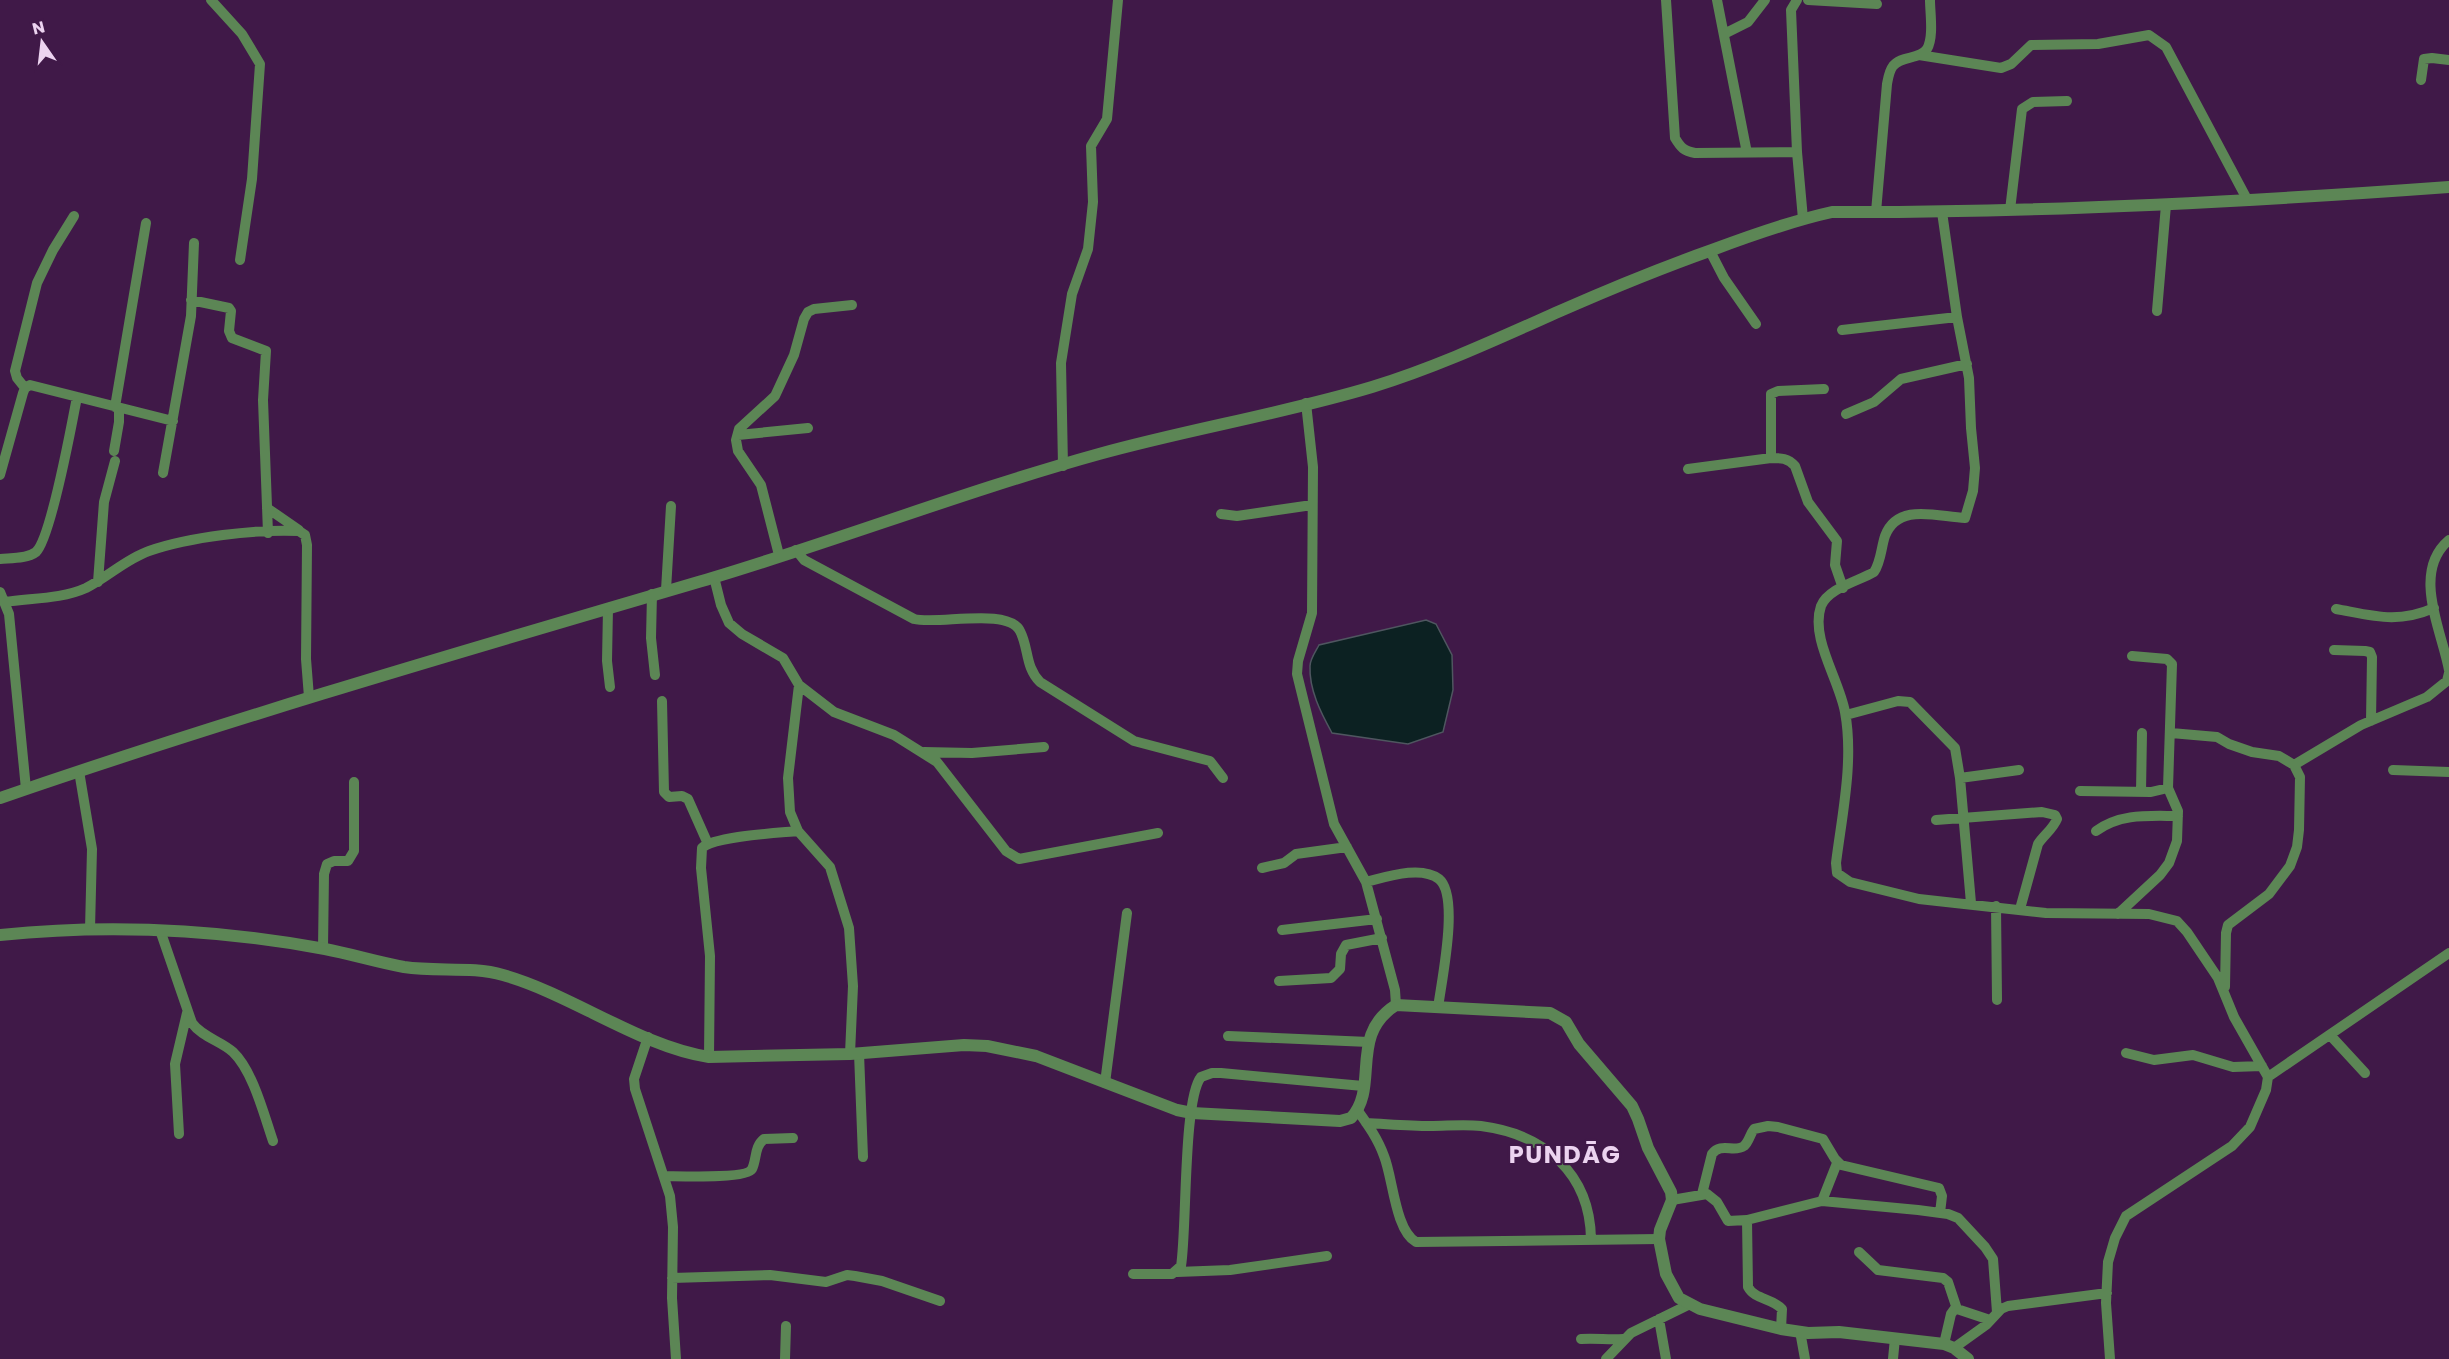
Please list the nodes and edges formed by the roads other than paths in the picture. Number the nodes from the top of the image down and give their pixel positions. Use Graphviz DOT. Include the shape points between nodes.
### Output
graph roads {
  1 [pos="211,0"];
  2 [pos="1118,0"];
  3 [pos="1666,0"];
  4 [pos="1717,0"];
  5 [pos="1765,0"];
  6 [pos="1797,0"];
  7 [pos="1808,0"];
  8 [pos="1821,0"];
  9 [pos="1930,0"];
  10 [pos="1877,4"];
  11 [pos="1724,34"];
  12 [pos="1919,55"];
  13 [pos="2449,60"];
  14 [pos="2421,80"];
  15 [pos="2067,101"];
  16 [pos="1671,151"];
  17 [pos="1687,152"];
  18 [pos="1797,152"];
  19 [pos="1747,153"];
  20 [pos="2449,187"];
  21 [pos="2248,201"];
  22 [pos="2166,205"];
  23 [pos="2010,210"];
  24 [pos="1876,212"];
  25 [pos="1942,212"];
  26 [pos="74,216"];
  27 [pos="1803,219"];
  28 [pos="146,224"];
  29 [pos="194,243"];
  30 [pos="1710,250"];
  31 [pos="240,260"];
  32 [pos="191,300"];
  33 [pos="852,305"];
  34 [pos="2157,310"];
  35 [pos="1957,317"];
  36 [pos="1756,324"];
  37 [pos="1842,330"];
  38 [pos="1967,364"];
  39 [pos="25,388"];
  40 [pos="1824,389"];
  41 [pos="78,397"];
  42 [pos="1305,404"];
  43 [pos="118,408"];
  44 [pos="1846,414"];
  45 [pos="173,421"];
  46 [pos="808,428"];
  47 [pos="738,435"];
  48 [pos="1771,458"];
  49 [pos="1063,466"];
  50 [pos="1688,469"];
  51 [pos="163,473"];
  52 [pos="0,475"];
  53 [pos="1312,505"];
  54 [pos="670,506"];
  55 [pos="267,508"];
  56 [pos="1221,514"];
  57 [pos="268,532"];
  58 [pos="301,532"];
  59 [pos="2449,540"];
  60 [pos="796,550"];
  61 [pos="779,555"];
  62 [pos="0,559"];
  63 [pos="714,577"];
  64 [pos="98,582"];
  65 [pos="1843,588"];
  66 [pos="666,590"];
  67 [pos="652,594"];
  68 [pos="3,597"];
  69 [pos="608,608"];
  70 [pos="2434,608"];
  71 [pos="2336,609"];
  72 [pos="2334,650"];
  73 [pos="2132,656"];
  74 [pos="2449,672"];
  75 [pos="655,675"];
  76 [pos="799,685"];
  77 [pos="610,687"];
  78 [pos="309,697"];
  79 [pos="662,700"];
  80 [pos="1845,715"];
  81 [pos="2371,721"];
  82 [pos="2142,733"];
  83 [pos="2171,734"];
  84 [pos="1044,747"];
  85 [pos="924,752"];
  86 [pos="2294,765"];
  87 [pos="2019,770"];
  88 [pos="2393,770"];
  89 [pos="79,771"];
  90 [pos="2449,772"];
  91 [pos="1223,778"];
  92 [pos="1960,778"];
  93 [pos="354,782"];
  94 [pos="2168,788"];
  95 [pos="26,789"];
  96 [pos="2079,791"];
  97 [pos="2141,792"];
  98 [pos="0,798"];
  99 [pos="2178,816"];
  100 [pos="1964,819"];
  101 [pos="1936,820"];
  102 [pos="798,831"];
  103 [pos="2096,831"];
  104 [pos="1158,834"];
  105 [pos="708,844"];
  106 [pos="1347,847"];
  107 [pos="1262,868"];
  108 [pos="1366,882"];
  109 [pos="1971,903"];
  110 [pos="1996,906"];
  111 [pos="2020,909"];
  112 [pos="1127,913"];
  113 [pos="2118,914"];
  114 [pos="1377,919"];
  115 [pos="90,929"];
  116 [pos="160,930"];
  117 [pos="1282,930"];
  118 [pos="0,934"];
  119 [pos="1382,938"];
  120 [pos="323,948"];
  121 [pos="2449,953"];
  122 [pos="1279,981"];
  123 [pos="2224,993"];
  124 [pos="1997,1000"];
  125 [pos="1396,1005"];
  126 [pos="1438,1008"];
  127 [pos="187,1013"];
  128 [pos="2330,1035"];
  129 [pos="1228,1036"];
  130 [pos="648,1037"];
  131 [pos="1369,1042"];
  132 [pos="854,1053"];
  133 [pos="2126,1053"];
  134 [pos="709,1057"];
  135 [pos="2262,1066"];
  136 [pos="2365,1073"];
  137 [pos="2268,1077"];
  138 [pos="1106,1083"];
  139 [pos="1363,1086"];
  140 [pos="1358,1111"];
  141 [pos="1192,1113"];
  142 [pos="1366,1123"];
  143 [pos="179,1134"];
  144 [pos="793,1138"];
  145 [pos="273,1141"];
  146 [pos="863,1157"];
  147 [pos="1837,1163"];
  148 [pos="665,1176"];
  149 [pos="1702,1194"];
  150 [pos="1672,1200"];
  151 [pos="1822,1202"];
  152 [pos="1940,1213"];
  153 [pos="1747,1220"];
  154 [pos="1590,1239"];
  155 [pos="1659,1239"];
  156 [pos="1858,1252"];
  157 [pos="1327,1256"];
  158 [pos="1177,1272"];
  159 [pos="1133,1274"];
  160 [pos="672,1278"];
  161 [pos="2107,1293"];
  162 [pos="940,1301"];
  163 [pos="1688,1305"];
  164 [pos="1956,1308"];
  165 [pos="1994,1316"];
  166 [pos="1659,1319"];
  167 [pos="786,1326"];
  168 [pos="1781,1329"];
  169 [pos="1800,1331"];
  170 [pos="1895,1338"];
  171 [pos="1581,1339"];
  172 [pos="1623,1339"];
  173 [pos="1949,1346"];
  174 [pos="676,1359"];
  175 [pos="785,1359"];
  176 [pos="1606,1359"];
  177 [pos="1666,1359"];
  178 [pos="1805,1359"];
  179 [pos="1893,1359"];
  180 [pos="1968,1359"];
  181 [pos="2110,1359"];
  1 -- 31 [label="street" via="243,34 260,64 252,179"];
  2 -- 49 [label="street" via="1107,119 1091,146 1093,202 1088,249 1072,294 1063,343"];
  3 -- 17 [label="street" via="1675,138"];
  4 -- 11 [label="street"];
  5 -- 11 [label="street" via="1748,22"];
  6 -- 18 [label="street" via="1791,10"];
  7 -- 8 [label="street"];
  8 -- 10 [label="street"];
  9 -- 12 [label="street" via="1929,41"];
  11 -- 19 [label="street"];
  12 -- 21 [label="street" via="2001,68 2031,45 2108,43 2149,35 2166,47"];
  12 -- 24 [label="street" via="1891,68"];
  13 -- 14 [label="street" via="2424,59"];
  15 -- 23 [label="street" via="2033,102 2022,109"];
  16 -- 17 [label="street"];
  17 -- 19 [label="street"];
  18 -- 19 [label="street"];
  18 -- 27 [label="street"];
  20 -- 21 [label="street"];
  21 -- 22 [label="street"];
  22 -- 23 [label="street"];
  22 -- 34 [label="street"];
  23 -- 25 [label="street"];
  24 -- 25 [label="street"];
  24 -- 27 [label="street" via="1832,212"];
  25 -- 35 [label="street"];
  26 -- 39 [label="street" via="37,283 15,371"];
  27 -- 30 [label="street"];
  28 -- 43 [label="street"];
  29 -- 32 [label="street"];
  30 -- 36 [label="street"];
  30 -- 42 [label="street" via="1425,370"];
  32 -- 45 [label="street"];
  32 -- 55 [label="street" via="229,308 232,338 266,351 263,400"];
  33 -- 47 [label="street" via="808,312 775,396 739,429"];
  35 -- 37 [label="street"];
  35 -- 38 [label="street"];
  38 -- 44 [label="street" via="1901,379 1874,402"];
  38 -- 65 [label="street" via="1975,468 1966,517 1915,514 1898,519 1885,535 1875,572"];
  39 -- 41 [label="street" via="39,386"];
  39 -- 52 [label="street"];
  40 -- 48 [label="street" via="1771,394"];
  41 -- 43 [label="street"];
  41 -- 62 [label="street" via="42,544 29,556"];
  42 -- 49 [label="street"];
  42 -- 53 [label="street" via="1313,467"];
  43 -- 45 [label="street"];
  43 -- 64 [label="street" via="114,456 104,502"];
  45 -- 51 [label="street"];
  46 -- 47 [label="street"];
  47 -- 61 [label="street" via="738,451 761,485"];
  48 -- 50 [label="street"];
  48 -- 65 [label="street" via="1787,459 1795,466 1808,502 1834,535 1838,546 1836,568"];
  49 -- 60 [label="street"];
  53 -- 56 [label="street" via="1237,516"];
  53 -- 106 [label="street" via="1312,613 1297,674 1334,824"];
  54 -- 66 [label="street"];
  55 -- 57 [label="street"];
  55 -- 58 [label="street"];
  57 -- 58 [label="street"];
  57 -- 64 [label="street" via="169,545 132,559"];
  58 -- 78 [label="street" via="307,545"];
  59 -- 70 [label="street" via="2439,551 2430,579"];
  60 -- 61 [label="street"];
  60 -- 91 [label="street" via="804,560 914,619 1010,621 1020,631 1032,673 1047,688 1134,741 1210,761"];
  61 -- 63 [label="street"];
  63 -- 66 [label="street"];
  63 -- 76 [label="street" via="729,623 783,658"];
  64 -- 68 [label="street" via="66,594"];
  65 -- 80 [label="street" via="1825,599 1818,622"];
  66 -- 67 [label="street"];
  67 -- 69 [label="street"];
  67 -- 75 [label="street"];
  68 -- 95 [label="street" via="9,614"];
  69 -- 77 [label="street"];
  69 -- 78 [label="street"];
  70 -- 71 [label="street" via="2394,618"];
  70 -- 74 [label="street"];
  72 -- 81 [label="street" via="2366,651 2372,657"];
  73 -- 83 [label="street" via="2167,659 2172,664"];
  74 -- 81 [label="street" via="2446,681 2427,697"];
  76 -- 85 [label="street" via="834,712 879,728"];
  76 -- 102 [label="street" via="788,778 790,812"];
  78 -- 89 [label="street"];
  79 -- 105 [label="street" via="664,792 669,797 688,799"];
  80 -- 92 [label="street" via="1898,701 1910,702 1954,748"];
  80 -- 109 [label="street" via="1845,794 1837,873 1850,882 1897,894"];
  81 -- 86 [label="street"];
  82 -- 97 [label="street"];
  83 -- 86 [label="street" via="2217,737 2252,752 2279,756"];
  83 -- 94 [label="street"];
  84 -- 85 [label="street"];
  85 -- 104 [label="street" via="937,762 1006,851 1019,859"];
  86 -- 123 [label="street" via="2300,777 2301,798 2297,847 2276,887 2226,928"];
  87 -- 92 [label="street"];
  88 -- 90 [label="street"];
  89 -- 95 [label="street"];
  89 -- 115 [label="street" via="92,849"];
  92 -- 100 [label="street"];
  93 -- 120 [label="street" via="354,851 348,861 327,864"];
  94 -- 97 [label="street"];
  94 -- 99 [label="street"];
  95 -- 98 [label="street"];
  96 -- 97 [label="street"];
  99 -- 103 [label="street" via="2128,816"];
  99 -- 113 [label="street" via="2177,841 2169,863"];
  100 -- 101 [label="street"];
  100 -- 109 [label="street"];
  100 -- 111 [label="street" via="2055,814 2054,825 2038,844"];
  102 -- 105 [label="street"];
  102 -- 132 [label="street" via="830,867 849,928"];
  105 -- 134 [label="street" via="702,848 701,857 710,956"];
  106 -- 107 [label="street" via="1296,854 1284,863"];
  106 -- 108 [label="street"];
  108 -- 114 [label="street"];
  108 -- 126 [label="street" via="1404,873 1436,878 1443,885 1449,927"];
  109 -- 110 [label="street"];
  110 -- 111 [label="street"];
  110 -- 124 [label="street"];
  111 -- 113 [label="street"];
  112 -- 138 [label="street"];
  113 -- 123 [label="street" via="2149,914 2177,921 2218,978"];
  114 -- 117 [label="street"];
  114 -- 119 [label="street"];
  115 -- 116 [label="street"];
  115 -- 118 [label="street"];
  116 -- 120 [label="street"];
  116 -- 127 [label="street"];
  119 -- 122 [label="street" via="1342,948 1340,969 1331,978"];
  119 -- 125 [label="street"];
  120 -- 130 [label="street" via="423,970 504,975"];
  121 -- 128 [label="street"];
  123 -- 135 [label="street"];
  125 -- 126 [label="street"];
  125 -- 131 [label="street" via="1378,1023"];
  126 -- 150 [label="street" via="1537,1011 1560,1017 1632,1106"];
  127 -- 143 [label="street" via="175,1064"];
  127 -- 145 [label="street" via="194,1027 229,1048 242,1062"];
  128 -- 136 [label="street"];
  128 -- 137 [label="street"];
  129 -- 131 [label="street"];
  130 -- 134 [label="street" via="693,1055"];
  130 -- 148 [label="street" via="634,1079 635,1089"];
  131 -- 139 [label="street"];
  132 -- 134 [label="street"];
  132 -- 138 [label="street" via="987,1046 1036,1056"];
  132 -- 146 [label="street"];
  133 -- 135 [label="street" via="2154,1060 2193,1055 2233,1067"];
  135 -- 137 [label="street"];
  137 -- 161 [label="street" via="2250,1127 2232,1146 2126,1216 2108,1262"];
  138 -- 141 [label="street"];
  139 -- 140 [label="street"];
  139 -- 141 [label="street" via="1212,1073 1198,1081"];
  140 -- 141 [label="street" via="1340,1121"];
  140 -- 142 [label="street"];
  141 -- 158 [label="street" via="1183,1256"];
  142 -- 154 [label="street" via="1481,1126 1540,1146 1556,1156 1580,1187 1590,1223"];
  142 -- 154 [label="street" via="1384,1156 1402,1224 1410,1238 1423,1242"];
  144 -- 148 [label="street" via="764,1139 749,1172"];
  147 -- 149 [label="street" via="1823,1139 1761,1126 1754,1129 1745,1145 1715,1150"];
  147 -- 151 [label="street"];
  147 -- 152 [label="street" via="1939,1188"];
  148 -- 160 [label="street" via="671,1207"];
  149 -- 150 [label="street"];
  149 -- 153 [label="street" via="1713,1196 1728,1221"];
  150 -- 155 [label="street"];
  151 -- 152 [label="street"];
  151 -- 153 [label="street"];
  152 -- 165 [label="street" via="1958,1218 1993,1259"];
  153 -- 168 [label="street" via="1748,1287 1782,1309"];
  154 -- 155 [label="street"];
  155 -- 163 [label="street" via="1671,1287"];
  156 -- 164 [label="street" via="1878,1270 1943,1278"];
  157 -- 158 [label="street" via="1230,1270"];
  158 -- 159 [label="street"];
  160 -- 162 [label="street" via="770,1275 826,1282 847,1275 882,1281"];
  160 -- 174 [label="street"];
  161 -- 165 [label="street" via="2008,1306"];
  161 -- 181 [label="street"];
  163 -- 166 [label="street"];
  163 -- 168 [label="street"];
  164 -- 165 [label="street"];
  164 -- 173 [label="street" via="1951,1314"];
  165 -- 173 [label="street"];
  166 -- 172 [label="street"];
  166 -- 177 [label="street"];
  167 -- 175 [label="street"];
  168 -- 169 [label="street"];
  169 -- 170 [label="street"];
  169 -- 178 [label="street"];
  170 -- 173 [label="street"];
  170 -- 179 [label="street"];
  171 -- 172 [label="street"];
  172 -- 176 [label="street"];
  173 -- 180 [label="street"];
}
